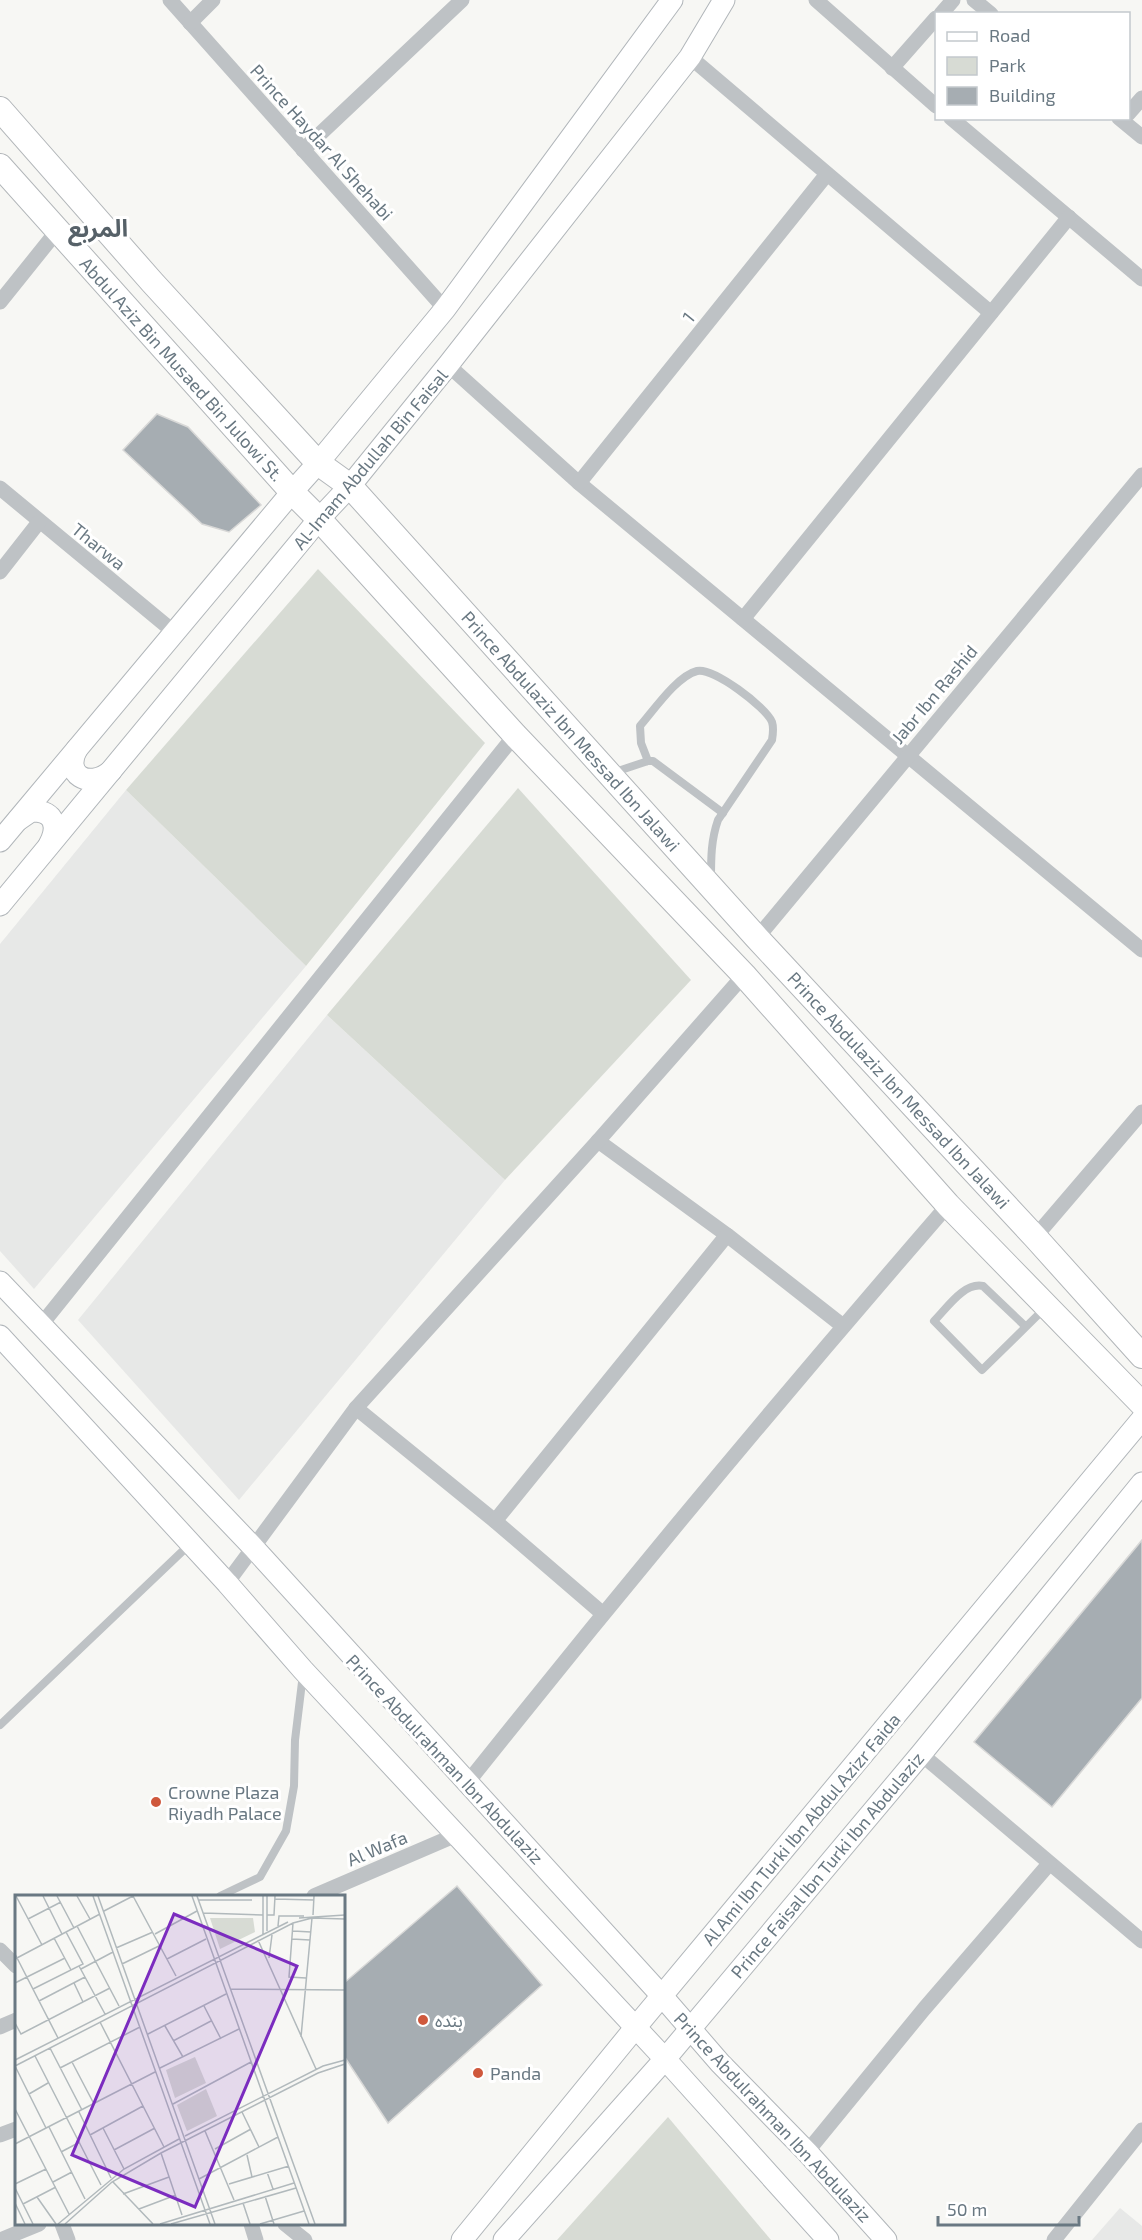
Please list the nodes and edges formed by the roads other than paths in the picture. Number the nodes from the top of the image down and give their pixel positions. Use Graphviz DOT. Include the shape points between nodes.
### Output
graph roads {
  1 [pos="170,0"];
  2 [pos="213,0"];
  3 [pos="462,0"];
  4 [pos="672,0"];
  5 [pos="724,0"];
  6 [pos="816,0"];
  7 [pos="953,0"];
  8 [pos="974,0"];
  9 [pos="943,12"];
  10 [pos="989,12"];
  11 [pos="935,19"];
  12 [pos="190,22"];
  13 [pos="690,57"];
  14 [pos="892,68"];
  15 [pos="1142,98"];
  16 [pos="935,105"];
  17 [pos="0,109"];
  18 [pos="1130,111"];
  19 [pos="953,120"];
  20 [pos="1125,120"];
  21 [pos="1142,138"];
  22 [pos="303,150"];
  23 [pos="0,166"];
  24 [pos="827,174"];
  25 [pos="1068,217"];
  26 [pos="57,231"];
  27 [pos="1142,279"];
  28 [pos="0,302"];
  29 [pos="446,309"];
  30 [pos="991,313"];
  31 [pos="448,365"];
  32 [pos="318,463"];
  33 [pos="1142,475"];
  34 [pos="579,483"];
  35 [pos="350,486"];
  36 [pos="0,488"];
  37 [pos="292,492"];
  38 [pos="320,519"];
  39 [pos="39,522"];
  40 [pos="0,572"];
  41 [pos="743,619"];
  42 [pos="174,632"];
  43 [pos="515,735"];
  44 [pos="77,749"];
  45 [pos="908,756"];
  46 [pos="648,761"];
  47 [pos="112,771"];
  48 [pos="609,774"];
  49 [pos="723,813"];
  50 [pos="15,823"];
  51 [pos="0,841"];
  52 [pos="49,846"];
  53 [pos="711,886"];
  54 [pos="0,905"];
  55 [pos="758,938"];
  56 [pos="1142,951"];
  57 [pos="744,975"];
  58 [pos="1142,1112"];
  59 [pos="598,1141"];
  60 [pos="948,1205"];
  61 [pos="727,1235"];
  62 [pos="1035,1237"];
  63 [pos="0,1282"];
  64 [pos="1046,1307"];
  65 [pos="41,1325"];
  66 [pos="843,1326"];
  67 [pos="1025,1326"];
  68 [pos="0,1336"];
  69 [pos="1142,1356"];
  70 [pos="1142,1404"];
  71 [pos="356,1408"];
  72 [pos="1142,1419"];
  73 [pos="1142,1483"];
  74 [pos="495,1521"];
  75 [pos="191,1543"];
  76 [pos="253,1547"];
  77 [pos="228,1583"];
  78 [pos="602,1613"];
  79 [pos="303,1670"];
  80 [pos="0,1725"];
  81 [pos="921,1754"];
  82 [pos="468,1782"];
  83 [pos="456,1835"];
  84 [pos="1049,1864"];
  85 [pos="222,1895"];
  86 [pos="316,1895"];
  87 [pos="1142,1941"];
  88 [pos="0,1950"];
  89 [pos="15,1965"];
  90 [pos="662,1996"];
  91 [pos="15,2020"];
  92 [pos="0,2027"];
  93 [pos="635,2028"];
  94 [pos="690,2029"];
  95 [pos="665,2059"];
  96 [pos="15,2129"];
  97 [pos="1142,2130"];
  98 [pos="0,2135"];
  99 [pos="807,2152"];
  100 [pos="34,2225"];
  101 [pos="63,2225"];
  102 [pos="252,2225"];
  103 [pos="287,2225"];
  104 [pos="0,2240"];
  105 [pos="68,2240"];
  106 [pos="256,2240"];
  107 [pos="305,2240"];
  108 [pos="462,2240"];
  109 [pos="504,2240"];
  110 [pos="828,2240"];
  111 [pos="886,2240"];
  112 [pos="1054,2240"];
  1 -- 12 [label="street, Prince Haydar Al Shehabi"];
  2 -- 12 [label="street"];
  3 -- 22 [label="street"];
  4 -- 29 [label="street, Al-Imam Abdullah Bin Faisal"];
  5 -- 13 [label="street, Al-Imam Abdullah Bin Faisal"];
  6 -- 14 [label="street"];
  7 -- 9 [label="street"];
  8 -- 10 [label="street"];
  11 -- 14 [label="street"];
  12 -- 22 [label="street, Prince Haydar Al Shehabi"];
  13 -- 24 [label="street"];
  13 -- 31 [label="street, Al-Imam Abdullah Bin Faisal"];
  14 -- 16 [label="street"];
  15 -- 18 [label="street"];
  17 -- 32 [label="main road, Prince Abdulaziz Ibn Messad Ibn Jalawi"];
  19 -- 25 [label="street"];
  20 -- 21 [label="street"];
  22 -- 29 [label="street, Prince Haydar Al Shehabi"];
  23 -- 26 [label="main road, Abdul Aziz Bin Musaed Bin Julowi St."];
  24 -- 30 [label="street"];
  24 -- 34 [label="street, 1"];
  25 -- 27 [label="street"];
  25 -- 30 [label="street"];
  26 -- 28 [label="street"];
  26 -- 37 [label="main road, Abdul Aziz Bin Musaed Bin Julowi St."];
  29 -- 32 [label="street, Al-Imam Abdullah Bin Faisal"];
  30 -- 41 [label="street"];
  31 -- 34 [label="street"];
  31 -- 35 [label="street, Al-Imam Abdullah Bin Faisal"];
  32 -- 35 [label="main road, Prince Abdulaziz Ibn Messad Ibn Jalawi"];
  32 -- 37 [label="street, Al-Imam Abdullah Bin Faisal"];
  33 -- 45 [label="street, Jabr Ibn Rashid"];
  34 -- 41 [label="street"];
  35 -- 38 [label="street, Al-Imam Abdullah Bin Faisal"];
  35 -- 48 [label="main road, Prince Abdulaziz Ibn Messad Ibn Jalawi"];
  36 -- 39 [label="street, Tharwa"];
  37 -- 38 [label="main road, Prince Abdulaziz Ibn Messad Ibn Jalawi"];
  37 -- 42 [label="street, Al-Imam Abdullah Bin Faisal"];
  38 -- 43 [label="main road, Prince Abdulaziz Ibn Messad Ibn Jalawi"];
  38 -- 47 [label="street, Al-Imam Abdullah Bin Faisal"];
  39 -- 40 [label="street"];
  39 -- 42 [label="street, Tharwa"];
  41 -- 45 [label="street"];
  42 -- 44 [label="street, Al-Imam Abdullah Bin Faisal"];
  43 -- 57 [label="main road, Prince Abdulaziz Ibn Messad Ibn Jalawi"];
  43 -- 65 [label="street"];
  44 -- 47 [label="street" via="73,757 80,776 97,780"];
  44 -- 50 [label="street, Al-Imam Abdullah Bin Faisal"];
  45 -- 55 [label="street, Jabr Ibn Rashid"];
  45 -- 56 [label="street"];
  46 -- 48 [label="lane"];
  46 -- 49 [label="lane" via="657,763"];
  46 -- 49 [label="lane" via="640,726 690,674 699,670 719,677 764,710 774,729 772,740"];
  47 -- 52 [label="street, Al-Imam Abdullah Bin Faisal"];
  48 -- 53 [label="main road, Prince Abdulaziz Ibn Messad Ibn Jalawi"];
  49 -- 53 [label="lane" via="713,835"];
  50 -- 51 [label="street, Al-Imam Abdullah Bin Faisal"];
  50 -- 52 [label="street" via="31,811 46,814 55,831"];
  52 -- 54 [label="street, Al-Imam Abdullah Bin Faisal"];
  53 -- 55 [label="main road, Prince Abdulaziz Ibn Messad Ibn Jalawi"];
  55 -- 62 [label="main road, Prince Abdulaziz Ibn Messad Ibn Jalawi"];
  57 -- 59 [label="street"];
  57 -- 60 [label="main road, Prince Abdulaziz Ibn Messad Ibn Jalawi"];
  58 -- 62 [label="street"];
  59 -- 61 [label="street"];
  59 -- 71 [label="street"];
  60 -- 64 [label="main road, Prince Abdulaziz Ibn Messad Ibn Jalawi"];
  60 -- 66 [label="street"];
  61 -- 66 [label="street"];
  61 -- 74 [label="street"];
  62 -- 69 [label="main road, Prince Abdulaziz Ibn Messad Ibn Jalawi"];
  63 -- 65 [label="street, Prince Abdulrahman Ibn Abdulaziz"];
  64 -- 67 [label="lane"];
  64 -- 70 [label="main road, Prince Abdulaziz Ibn Messad Ibn Jalawi"];
  65 -- 76 [label="street, Prince Abdulrahman Ibn Abdulaziz"];
  66 -- 78 [label="street"];
  67 -- 67 [label="lane" via="983,1286 976,1285 966,1289 934,1321 982,1370"];
  68 -- 75 [label="street"];
  71 -- 74 [label="street"];
  71 -- 76 [label="street"];
  72 -- 90 [label="street, Al Ami Ibn Turki Ibn Abdul Azizr Faida"];
  73 -- 81 [label="street, Prince Faisal Ibn Turki Ibn Abdulaziz"];
  74 -- 78 [label="street"];
  75 -- 77 [label="street"];
  75 -- 80 [label="lane"];
  76 -- 77 [label="street"];
  76 -- 82 [label="street, Prince Abdulrahman Ibn Abdulaziz"];
  77 -- 79 [label="street"];
  78 -- 82 [label="street"];
  79 -- 83 [label="street"];
  79 -- 85 [label="lane" via="294,1786 286,1831 260,1877"];
  81 -- 84 [label="street"];
  81 -- 94 [label="street, Prince Faisal Ibn Turki Ibn Abdulaziz"];
  82 -- 90 [label="street, Prince Abdulrahman Ibn Abdulaziz"];
  83 -- 86 [label="street, Al Wafa"];
  83 -- 93 [label="street"];
  84 -- 87 [label="street"];
  84 -- 99 [label="street"];
  88 -- 89 [label="street"];
  90 -- 93 [label="street, Al Ami Ibn Turki Ibn Abdul Azizr Faida"];
  90 -- 94 [label="street, Prince Abdulrahman Ibn Abdulaziz"];
  91 -- 92 [label="street"];
  93 -- 95 [label="street"];
  93 -- 108 [label="street, Al Ami Ibn Turki Ibn Abdul Azizr Faida"];
  94 -- 95 [label="street, Prince Faisal Ibn Turki Ibn Abdulaziz"];
  94 -- 99 [label="street, Prince Abdulrahman Ibn Abdulaziz"];
  95 -- 109 [label="street, Prince Faisal Ibn Turki Ibn Abdulaziz"];
  95 -- 110 [label="street"];
  96 -- 98 [label="street"];
  97 -- 112 [label="street"];
  99 -- 111 [label="street, Prince Abdulrahman Ibn Abdulaziz"];
  100 -- 104 [label="street"];
  101 -- 105 [label="street"];
  102 -- 106 [label="street"];
  103 -- 107 [label="street"];
}
